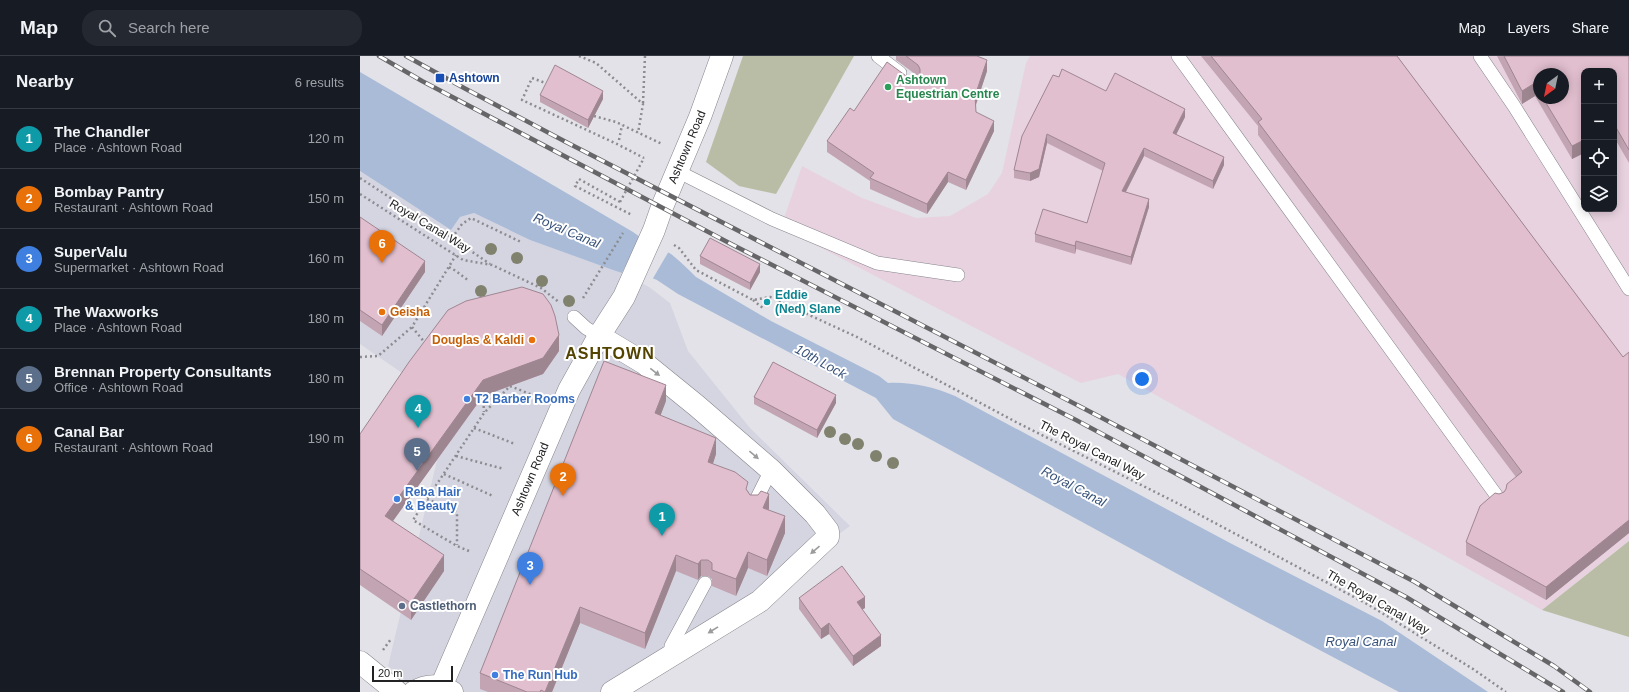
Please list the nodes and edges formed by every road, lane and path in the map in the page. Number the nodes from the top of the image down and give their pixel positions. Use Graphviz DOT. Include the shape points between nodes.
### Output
graph roads {
  1 [pos="579,56"];
  2 [pos="645,56"];
  3 [pos="722,56"];
  4 [pos="878,56"];
  5 [pos="1178,56"];
  6 [pos="1480,56"];
  7 [pos="913,82"];
  8 [pos="549,85"];
  9 [pos="643,104"];
  10 [pos="594,116"];
  11 [pos="622,125"];
  12 [pos="638,133"];
  13 [pos="619,140"];
  14 [pos="681,161"];
  15 [pos="360,178"];
  16 [pos="360,194"];
  17 [pos="636,217"];
  18 [pos="626,227"];
  19 [pos="452,238"];
  20 [pos="522,242"];
  21 [pos="673,244"];
  22 [pos="456,255"];
  23 [pos="492,265"];
  24 [pos="449,268"];
  25 [pos="958,275"];
  26 [pos="469,281"];
  27 [pos="591,286"];
  28 [pos="1629,289"];
  29 [pos="752,300"];
  30 [pos="764,309"];
  31 [pos="574,317"];
  32 [pos="412,327"];
  33 [pos="599,336"];
  34 [pos="430,349"];
  35 [pos="360,357"];
  36 [pos="483,396"];
  37 [pos="535,396"];
  38 [pos="484,412"];
  39 [pos="474,428"];
  40 [pos="515,444"];
  41 [pos="456,456"];
  42 [pos="504,469"];
  43 [pos="771,470"];
  44 [pos="444,474"];
  45 [pos="492,496"];
  46 [pos="427,499"];
  47 [pos="1499,499"];
  48 [pos="754,504"];
  49 [pos="457,546"];
  50 [pos="469,551"];
  51 [pos="705,583"];
  52 [pos="673,655"];
  53 [pos="360,662"];
  54 [pos="446,689"];
  55 [pos="397,692"];
  56 [pos="414,692"];
  57 [pos="612,692"];
  58 [pos="1506,692"];
  1 -- 9 [label="path" via="596,63"];
  2 -- 9 [label="path"];
  3 -- 14 [label="street, Ashtown Road"];
  4 -- 7 [label="lane"];
  5 -- 47 [label="lane"];
  6 -- 28 [label="lane"];
  8 -- 17 [label="path, bridge" via="532,78 522,100 644,158 620,202 579,179 575,186"];
  9 -- 12 [label="path"];
  10 -- 11 [label="path"];
  11 -- 12 [label="path"];
  11 -- 13 [label="path"];
  12 -- 14 [label="path" via="662,144"];
  14 -- 25 [label="lane" via="772,219 877,263"];
  14 -- 33 [label="street, Ashtown Road" via="624,297"];
  15 -- 19 [label="path"];
  16 -- 22 [label="path, Royal Canal Way"];
  18 -- 27 [label="path"];
  19 -- 20 [label="path" via="462,224 471,218"];
  19 -- 23 [label="path"];
  21 -- 29 [label="path" via="696,270"];
  22 -- 23 [label="path, Royal Canal Way" via="463,260"];
  22 -- 24 [label="path"];
  23 -- 31 [label="path, Royal Canal Way" via="541,288"];
  24 -- 26 [label="path"];
  24 -- 32 [label="path"];
  29 -- 30 [label="path"];
  29 -- 58 [label="path, The Royal Canal Way" via="770,297 857,337 1016,422 1185,507 1369,605"];
  31 -- 33 [label="lane"];
  32 -- 34 [label="path"];
  32 -- 35 [label="path" via="378,356"];
  33 -- 43 [label="street, one-way" via="644,363"];
  33 -- 54 [label="street, Ashtown Road" via="569,390 454,657"];
  36 -- 38 [label="path"];
  37 -- 38 [label="path" via="510,386"];
  38 -- 39 [label="path"];
  39 -- 40 [label="path"];
  39 -- 41 [label="path"];
  41 -- 42 [label="path"];
  41 -- 44 [label="path"];
  43 -- 48 [label="lane"];
  43 -- 52 [label="street, one-way" via="815,514 828,530 828,537 760,601"];
  44 -- 45 [label="path"];
  44 -- 46 [label="path"];
  46 -- 49 [label="path" via="457,512"];
  46 -- 49 [label="path" via="413,520"];
  49 -- 50 [label="path"];
  51 -- 52 [label="lane" via="671,646"];
  52 -- 57 [label="street"];
  53 -- 55 [label="street"];
  54 -- 56 [label="street" via="426,687"];
}
